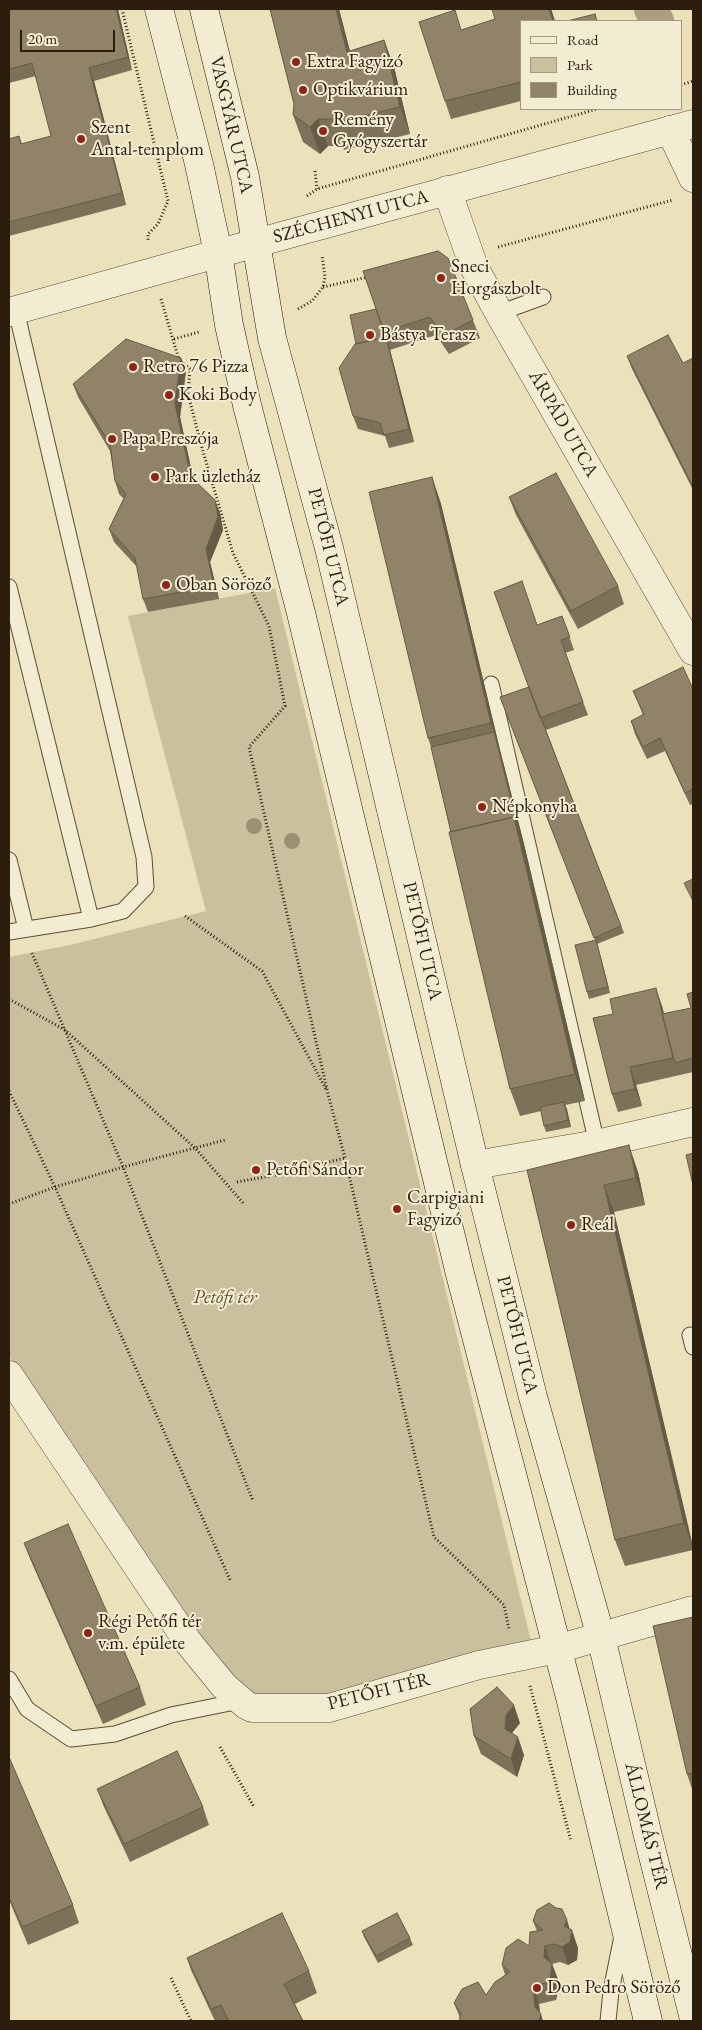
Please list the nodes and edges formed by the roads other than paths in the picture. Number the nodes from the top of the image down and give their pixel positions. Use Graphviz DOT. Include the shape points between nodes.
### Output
graph roads {
  1 [pos="159,9"];
  2 [pos="204,9"];
  3 [pos="682,127"];
  4 [pos="693,178"];
  5 [pos="448,190"];
  6 [pos="256,243"];
  7 [pos="218,253"];
  8 [pos="543,297"];
  9 [pos="13,311"];
  10 [pos="499,313"];
  11 [pos="9,587"];
  12 [pos="693,651"];
  13 [pos="492,684"];
  14 [pos="9,860"];
  15 [pos="91,919"];
  16 [pos="26,929"];
  17 [pos="9,932"];
  18 [pos="693,1122"];
  19 [pos="597,1144"];
  20 [pos="475,1165"];
  21 [pos="9,1374"];
  22 [pos="693,1610"];
  23 [pos="601,1637"];
  24 [pos="557,1649"];
  25 [pos="9,1679"];
  26 [pos="240,1701"];
  27 [pos="624,1927"];
  28 [pos="693,2015"];
  29 [pos="608,2021"];
  30 [pos="648,2021"];
  1 -- 7 [label="main road"];
  2 -- 6 [label="main road, VASGYÁR UTCA" via="245,177"];
  3 -- 4 [label="main road"];
  3 -- 5 [label="main road, SZÉCHENYI UTCA"];
  5 -- 6 [label="main road, SZÉCHENYI UTCA"];
  5 -- 10 [label="main road, ÁRPÁD UTCA" via="474,267"];
  6 -- 7 [label="main road, SZÉCHENYI UTCA"];
  6 -- 20 [label="main road, PETŐFI UTCA" via="272,338 329,548"];
  7 -- 9 [label="main road, SZÉCHENYI UTCA"];
  7 -- 24 [label="main road, PETŐFI UTCA" via="229,325 247,405 460,1274"];
  8 -- 10 [label="lane"];
  9 -- 15 [label="lane" via="144,857 146,887 123,911"];
  10 -- 12 [label="main road, ÁRPÁD UTCA"];
  11 -- 15 [label="lane"];
  13 -- 19 [label="lane"];
  14 -- 16 [label="lane"];
  15 -- 16 [label="lane"];
  16 -- 17 [label="lane"];
  18 -- 19 [label="main road"];
  19 -- 20 [label="main road"];
  20 -- 23 [label="main road, PETŐFI UTCA" via="533,1398"];
  21 -- 26 [label="main road, PETŐFI TÉR" via="188,1642"];
  22 -- 23 [label="main road, PETŐFI TÉR"];
  23 -- 24 [label="main road, PETŐFI TÉR"];
  23 -- 28 [label="main road, ÁLLOMÁS TÉR"];
  24 -- 26 [label="main road, PETŐFI TÉR" via="479,1665 329,1708 252,1708"];
  24 -- 27 [label="main road"];
  25 -- 26 [label="lane" via="27,1709 71,1739 115,1734 171,1715"];
  27 -- 29 [label="lane"];
  27 -- 30 [label="main road"];
}
